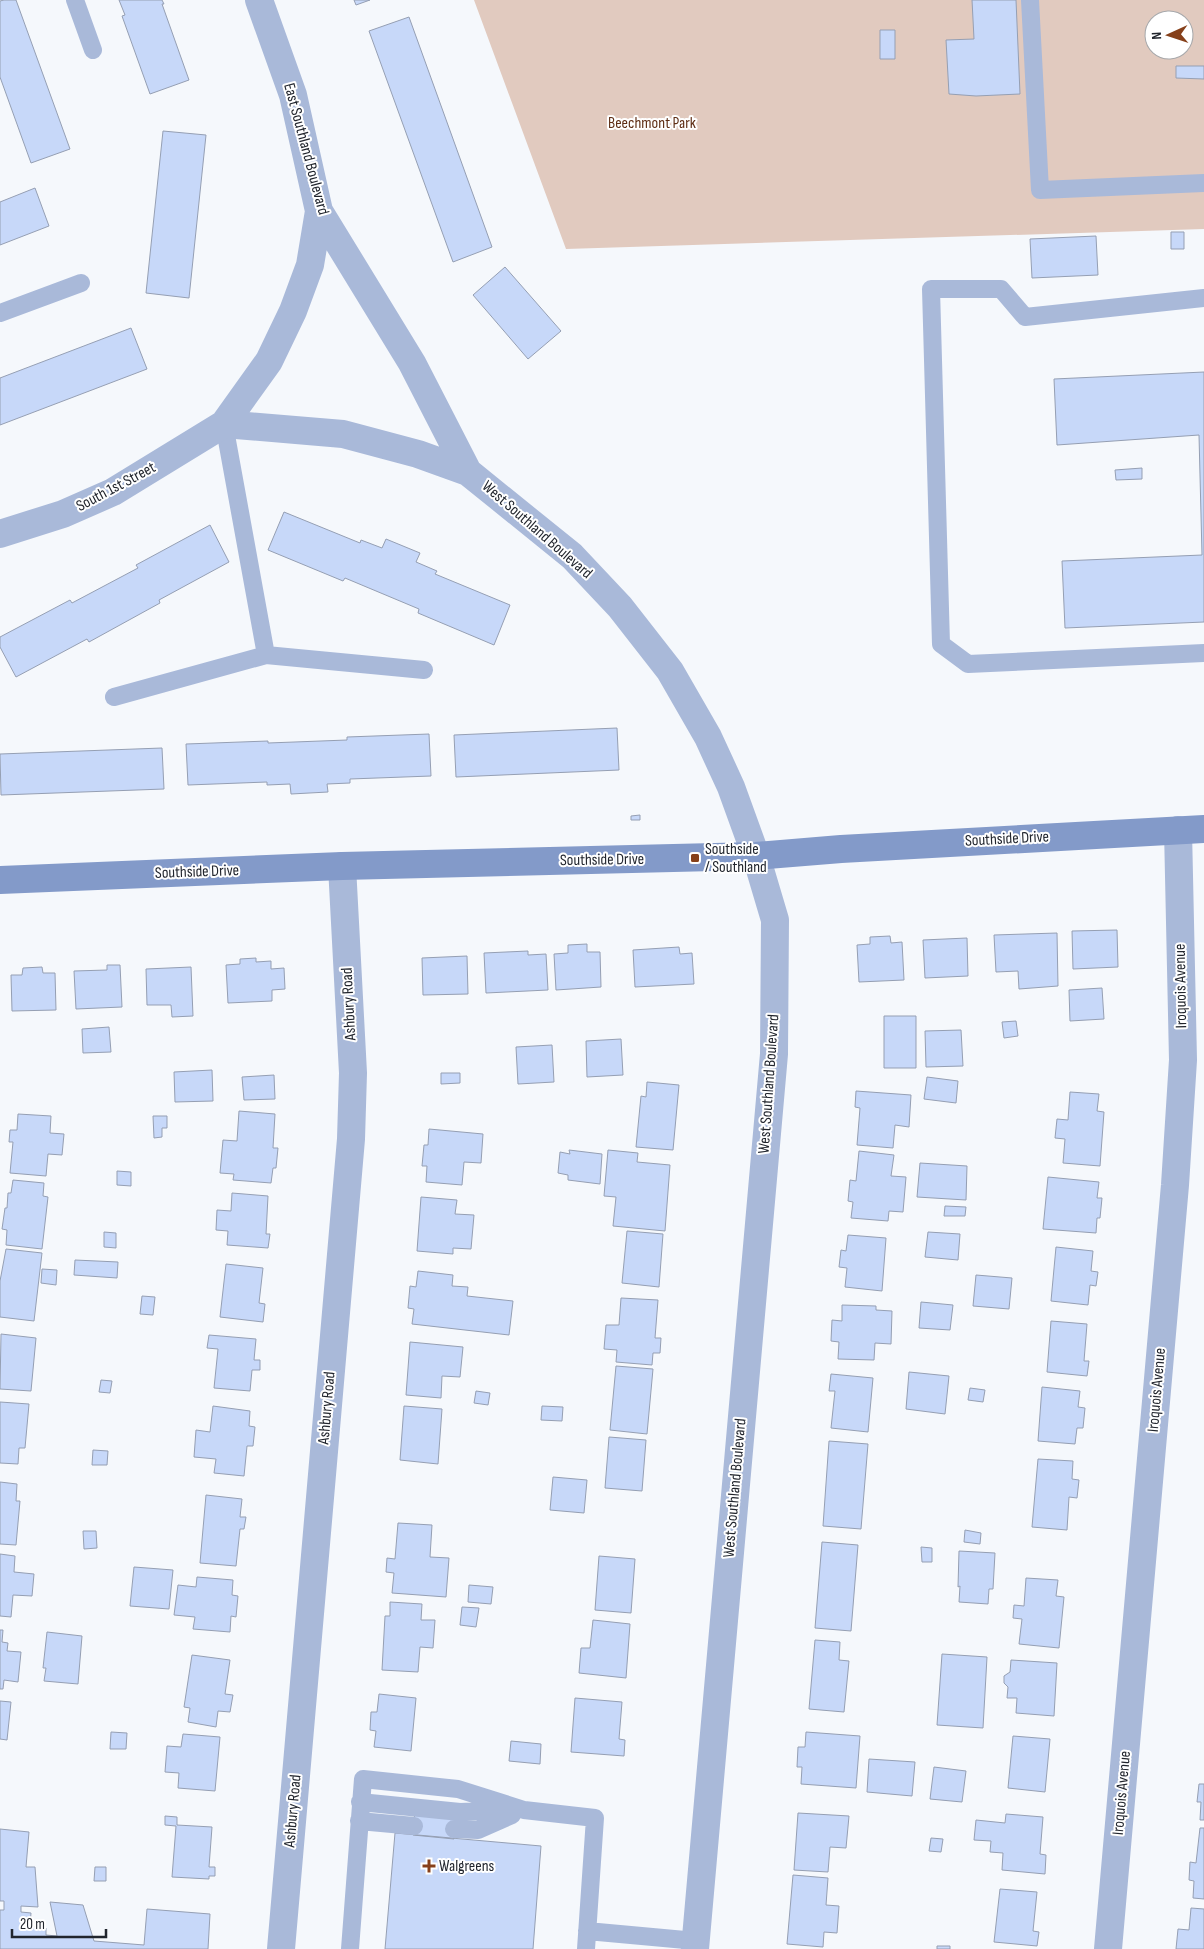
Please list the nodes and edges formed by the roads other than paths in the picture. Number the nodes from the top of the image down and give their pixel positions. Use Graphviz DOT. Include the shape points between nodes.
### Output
graph roads {
  1 [pos="75,0"];
  2 [pos="259,0"];
  3 [pos="1030,0"];
  4 [pos="93,50"];
  5 [pos="1204,183"];
  6 [pos="319,211"];
  7 [pos="81,283"];
  8 [pos="1204,298"];
  9 [pos="0,313"];
  10 [pos="398,342"];
  11 [pos="224,424"];
  12 [pos="468,472"];
  13 [pos="0,534"];
  14 [pos="1204,653"];
  15 [pos="266,655"];
  16 [pos="424,670"];
  17 [pos="114,697"];
  18 [pos="1191,829"];
  19 [pos="756,856"];
  20 [pos="342,866"];
  21 [pos="0,880"];
  22 [pos="524,1810"];
  23 [pos="359,1821"];
  24 [pos="414,1826"];
  25 [pos="454,1829"];
  26 [pos="588,1931"];
  27 [pos="695,1945"];
  28 [pos="281,1949"];
  29 [pos="350,1949"];
  30 [pos="586,1949"];
  31 [pos="1108,1949"];
  1 -- 4 [label="lane"];
  2 -- 6 [label="street, East Southland Boulevard" via="293,95"];
  3 -- 5 [label="lane" via="1040,190"];
  6 -- 10 [label="street, East Southland Boulevard"];
  6 -- 11 [label="street, South 1st Street" via="310,265 293,311 269,361"];
  7 -- 9 [label="lane"];
  8 -- 14 [label="lane" via="1025,317 1001,289 931,289 941,644 968,664"];
  10 -- 12 [label="street, West Southland Boulevard"];
  11 -- 12 [label="street" via="343,434 418,454"];
  11 -- 13 [label="street, South 1st Street" via="113,492 63,514"];
  11 -- 15 [label="lane"];
  12 -- 19 [label="street, West Southland Boulevard" via="572,556 620,607 670,671 708,737 731,787"];
  15 -- 16 [label="lane"];
  15 -- 17 [label="lane"];
  18 -- 19 [label="main road, Southside Drive"];
  18 -- 31 [label="street, Iroquois Avenue" via="1175,1185"];
  19 -- 20 [label="main road, Southside Drive"];
  19 -- 27 [label="street, West Southland Boulevard" via="775,920 774,1054"];
  20 -- 21 [label="main road, Southside Drive"];
  20 -- 28 [label="street, Ashbury Road" via="353,1073 351,1139"];
  22 -- 23 [label="lane" via="460,1812 360,1802"];
  22 -- 25 [label="lane" via="478,1830"];
  22 -- 26 [label="lane" via="594,1818"];
  23 -- 24 [label="lane"];
  23 -- 29 [label="lane"];
  26 -- 27 [label="lane"];
  26 -- 30 [label="lane"];
}
